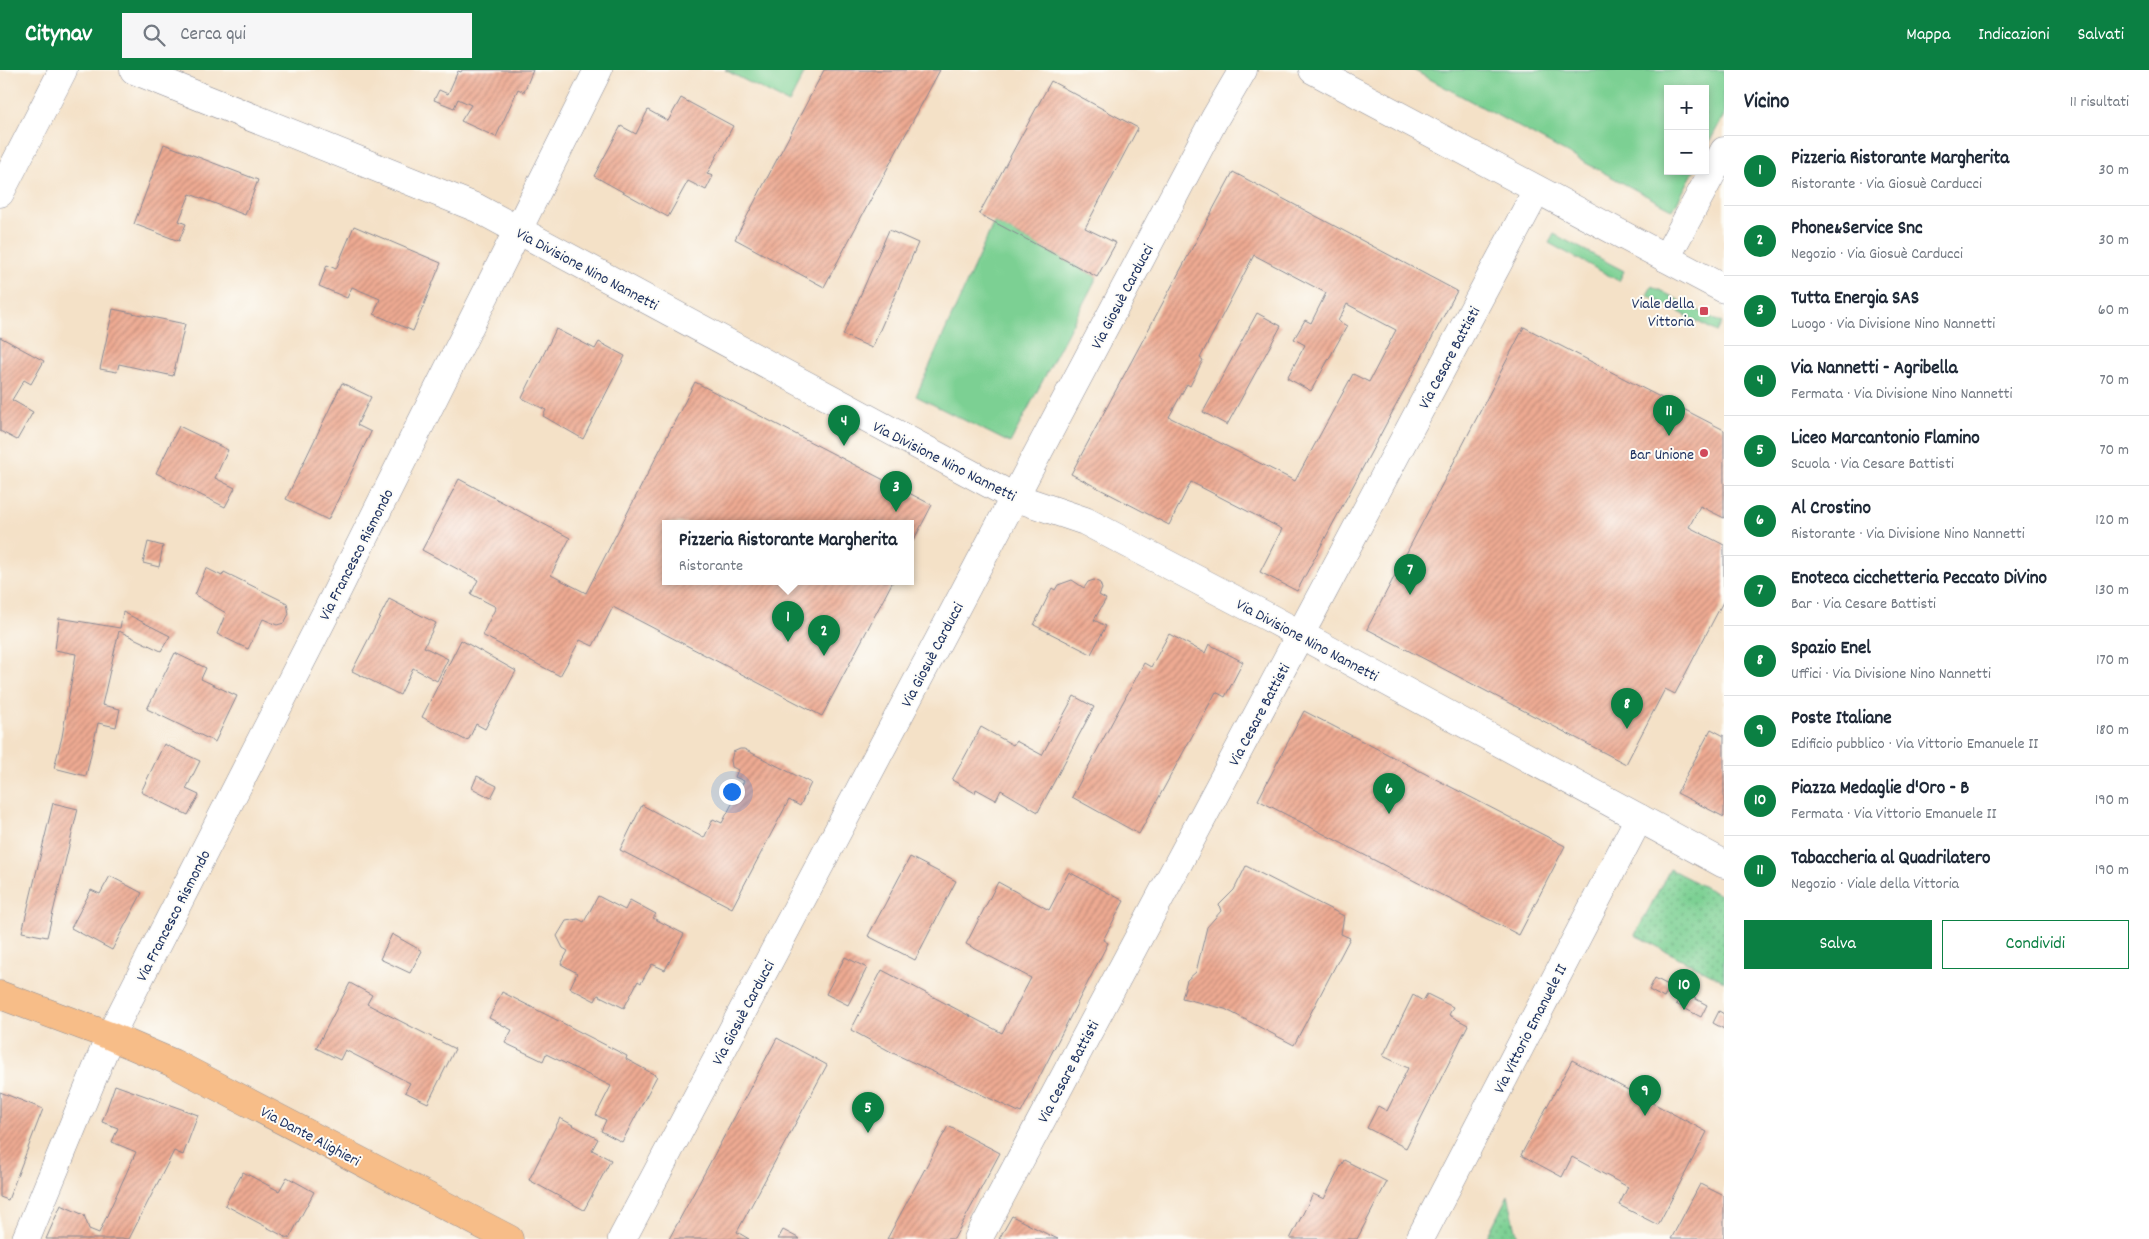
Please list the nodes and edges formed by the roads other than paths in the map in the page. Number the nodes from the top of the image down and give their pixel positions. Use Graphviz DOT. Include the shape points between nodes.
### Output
graph roads {
  1 [pos="63,70"];
  2 [pos="134,70"];
  3 [pos="598,70"];
  4 [pos="1243,70"];
  5 [pos="1313,70"];
  6 [pos="1724,151"];
  7 [pos="1537,190"];
  8 [pos="0,193"];
  9 [pos="517,229"];
  10 [pos="1666,258"];
  11 [pos="1724,289"];
  12 [pos="1014,497"];
  13 [pos="1300,634"];
  14 [pos="1639,818"];
  15 [pos="1724,864"];
  16 [pos="0,994"];
  17 [pos="110,1036"];
  18 [pos="26,1239"];
  19 [pos="509,1239"];
  20 [pos="622,1239"];
  21 [pos="978,1239"];
  22 [pos="1420,1239"];
  1 -- 8 [label="street"];
  2 -- 9 [label="street, Via Divisione Nino Nannetti" via="477,208"];
  3 -- 9 [label="street, Via Francesco Rismondo"];
  4 -- 12 [label="street, Via Giosuè Carducci"];
  5 -- 7 [label="street"];
  6 -- 10 [label="street"];
  7 -- 10 [label="street"];
  7 -- 13 [label="street, Via Cesare Battisti"];
  9 -- 12 [label="street, Via Divisione Nino Nannetti"];
  9 -- 17 [label="street, Via Francesco Rismondo"];
  10 -- 11 [label="street"];
  12 -- 13 [label="street, Via Divisione Nino Nannetti" via="1085,521"];
  12 -- 20 [label="street, Via Giosuè Carducci"];
  13 -- 14 [label="street, Via Divisione Nino Nannetti"];
  13 -- 21 [label="street, Via Cesare Battisti"];
  14 -- 15 [label="street, Via Divisione Nino Nannetti"];
  14 -- 22 [label="street, Via Vittorio Emanuele II"];
  16 -- 17 [label="main road, Via Dante Alighieri"];
  17 -- 18 [label="street"];
  17 -- 19 [label="main road, Via Dante Alighieri" via="173,1063"];
}
